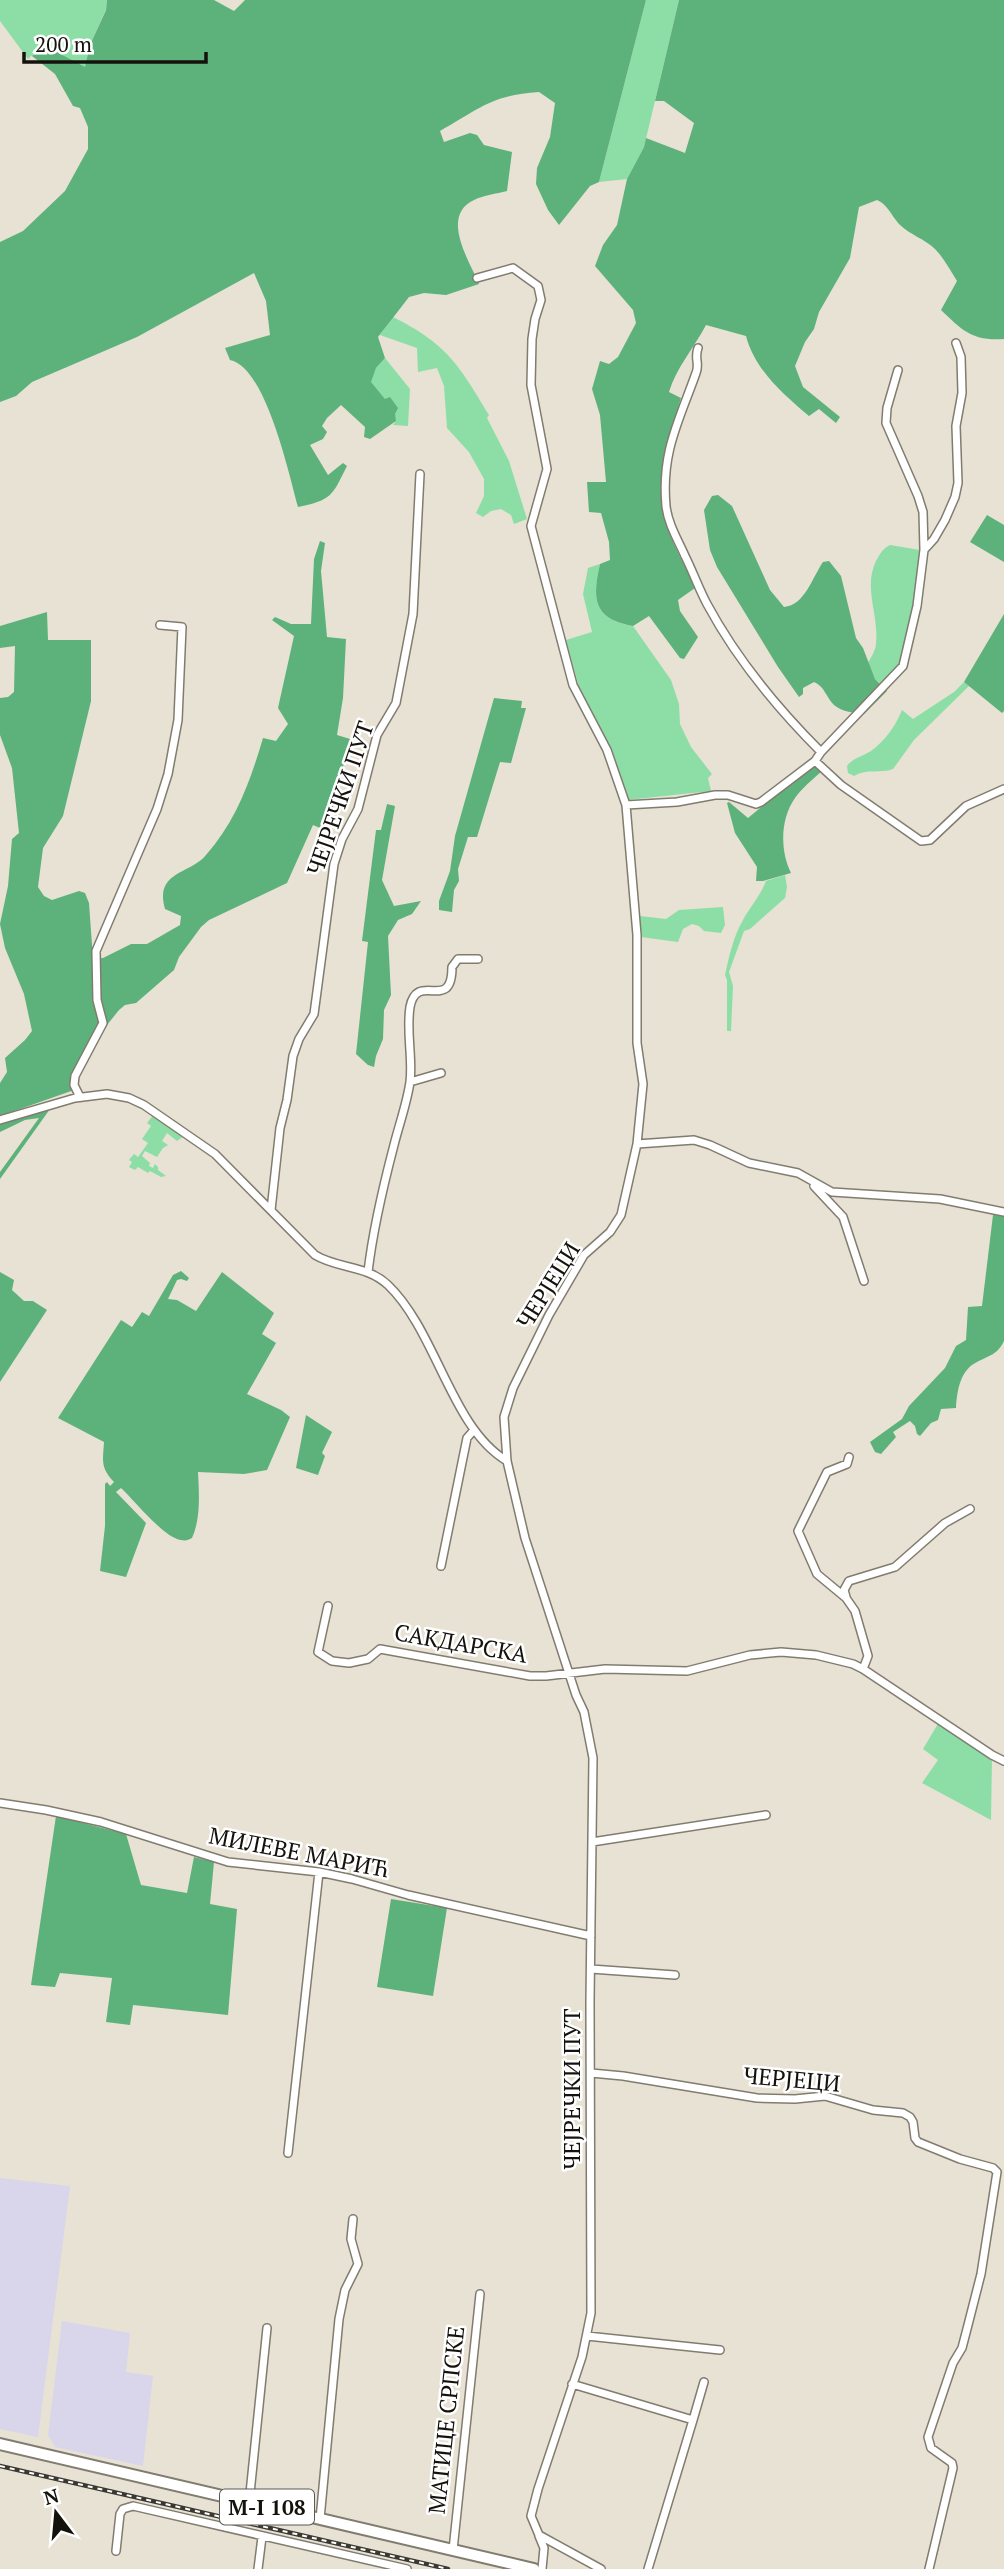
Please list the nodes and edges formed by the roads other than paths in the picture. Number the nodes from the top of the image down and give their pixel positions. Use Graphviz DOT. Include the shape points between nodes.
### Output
graph roads {
  1 [pos="477,278"];
  2 [pos="956,343"];
  3 [pos="698,348"];
  4 [pos="898,370"];
  5 [pos="420,474"];
  6 [pos="924,550"];
  7 [pos="160,625"];
  8 [pos="821,752"];
  9 [pos="815,761"];
  10 [pos="1004,789"];
  11 [pos="626,805"];
  12 [pos="478,959"];
  13 [pos="442,1073"];
  14 [pos="410,1082"];
  15 [pos="80,1097"];
  16 [pos="0,1120"];
  17 [pos="637,1144"];
  18 [pos="807,1178"];
  19 [pos="271,1210"];
  20 [pos="1004,1212"];
  21 [pos="368,1272"];
  22 [pos="864,1281"];
  23 [pos="474,1430"];
  24 [pos="849,1457"];
  25 [pos="507,1461"];
  26 [pos="970,1509"];
  27 [pos="442,1566"];
  28 [pos="846,1598"];
  29 [pos="328,1605"];
  30 [pos="863,1669"];
  31 [pos="569,1672"];
  32 [pos="1004,1760"];
  33 [pos="0,1803"];
  34 [pos="766,1815"];
  35 [pos="592,1842"];
  36 [pos="319,1872"];
  37 [pos="591,1936"];
  38 [pos="590,1969"];
  39 [pos="675,1975"];
  40 [pos="591,2073"];
  41 [pos="288,2153"];
  42 [pos="353,2219"];
  43 [pos="480,2294"];
  44 [pos="268,2328"];
  45 [pos="587,2336"];
  46 [pos="720,2350"];
  47 [pos="704,2382"];
  48 [pos="572,2384"];
  49 [pos="693,2420"];
  50 [pos="0,2444"];
  51 [pos="249,2503"];
  52 [pos="320,2519"];
  53 [pos="539,2535"];
  54 [pos="262,2538"];
  55 [pos="453,2550"];
  56 [pos="116,2552"];
  57 [pos="258,2569"];
  58 [pos="407,2569"];
  59 [pos="534,2569"];
  60 [pos="542,2569"];
  61 [pos="600,2569"];
  62 [pos="648,2569"];
  63 [pos="929,2569"];
  1 -- 11 [label="street, ЧЕРЈЕЦИ" via="513,268 535,283 540,293 531,385 547,470 531,526 573,685 607,750"];
  2 -- 6 [label="street" via="962,393 956,426 956,497"];
  3 -- 8 [label="street" via="698,370 668,451 668,519 708,606 753,674"];
  4 -- 6 [label="street" via="886,423 923,512"];
  5 -- 19 [label="street, ЧЕЈРЕЧКИ ПУТ" via="413,614 396,703 377,735 358,809 334,863 314,1014 293,1056"];
  6 -- 8 [label="street" via="903,666"];
  7 -- 15 [label="street" via="182,627 175,744 157,809 96,951 97,1000 103,1023 75,1076"];
  8 -- 9 [label="street"];
  9 -- 10 [label="street" via="920,841 930,840 966,806"];
  9 -- 11 [label="street" via="756,804 715,795"];
  11 -- 17 [label="street, ЧЕРЈЕЦИ" via="643,1084"];
  12 -- 14 [label="street" via="458,959 449,987 413,997"];
  13 -- 14 [label="street"];
  14 -- 21 [label="street"];
  15 -- 16 [label="street"];
  15 -- 19 [label="street" via="115,1095 144,1105 215,1154"];
  17 -- 18 [label="street" via="694,1140 749,1163"];
  17 -- 25 [label="street, ЧЕРЈЕЦИ" via="615,1226 584,1255 513,1388 504,1417"];
  18 -- 20 [label="street" via="839,1194 940,1199"];
  18 -- 22 [label="street" via="843,1217"];
  19 -- 21 [label="street" via="315,1255"];
  21 -- 23 [label="street" via="391,1288 415,1321"];
  23 -- 25 [label="street" via="493,1453"];
  23 -- 27 [label="street" via="467,1438"];
  24 -- 28 [label="street" via="847,1464 827,1472 797,1531 817,1574"];
  25 -- 31 [label="street, ЧЕЈРЕЧКИ ПУТ" via="525,1538"];
  26 -- 28 [label="street" via="945,1523 895,1567 849,1581"];
  28 -- 30 [label="street" via="867,1647 868,1662"];
  29 -- 31 [label="street, САКДАРСКА" via="318,1652 332,1661 364,1661 380,1649 530,1676"];
  30 -- 31 [label="street" via="816,1655 781,1652 687,1671"];
  30 -- 32 [label="street"];
  31 -- 35 [label="street, ЧЕЈРЕЧКИ ПУТ" via="584,1712 593,1758"];
  33 -- 36 [label="street, МИЛЕВЕ МAРИЋ" via="101,1822 228,1862"];
  34 -- 35 [label="street"];
  35 -- 37 [label="street, ЧЕЈРЕЧКИ ПУТ"];
  36 -- 37 [label="street, МИЛЕВЕ МAРИЋ"];
  36 -- 41 [label="street"];
  37 -- 38 [label="street, ЧЕЈРЕЧКИ ПУТ"];
  38 -- 39 [label="street"];
  38 -- 40 [label="street, ЧЕЈРЕЧКИ ПУТ"];
  40 -- 45 [label="street, ЧЕЈРЕЧКИ ПУТ" via="592,2297"];
  40 -- 63 [label="street, ЧЕРЈЕЦИ" via="757,2098 825,2096 903,2113 913,2122 918,2142 993,2168 998,2176 981,2274 962,2348 928,2437 932,2448 953,2468"];
  42 -- 52 [label="street" via="351,2239 358,2264 345,2290"];
  43 -- 55 [label="street, МАТИЦЕ СРПСКЕ"];
  44 -- 51 [label="street"];
  45 -- 46 [label="street"];
  45 -- 48 [label="street, ЧЕЈРЕЧКИ ПУТ"];
  47 -- 49 [label="street"];
  48 -- 49 [label="street"];
  48 -- 53 [label="street, ЧЕЈРЕЧКИ ПУТ" via="532,2512"];
  49 -- 62 [label="street"];
  50 -- 51 [label="main road, МАТИЦЕ СРПСКЕ / M-I 108"];
  51 -- 52 [label="main road, МАТИЦЕ СРПСКЕ / M-I 108"];
  52 -- 55 [label="main road, МАТИЦЕ СРПСКЕ / M-I 108"];
  53 -- 60 [label="street, ЧЕЈРЕЧКИ ПУТ" via="544,2548"];
  53 -- 61 [label="street"];
  54 -- 56 [label="street" via="133,2506 120,2514"];
  54 -- 57 [label="street"];
  54 -- 58 [label="street"];
  55 -- 59 [label="main road, МАТИЦЕ СРПСКЕ / M-I 108"];
}
